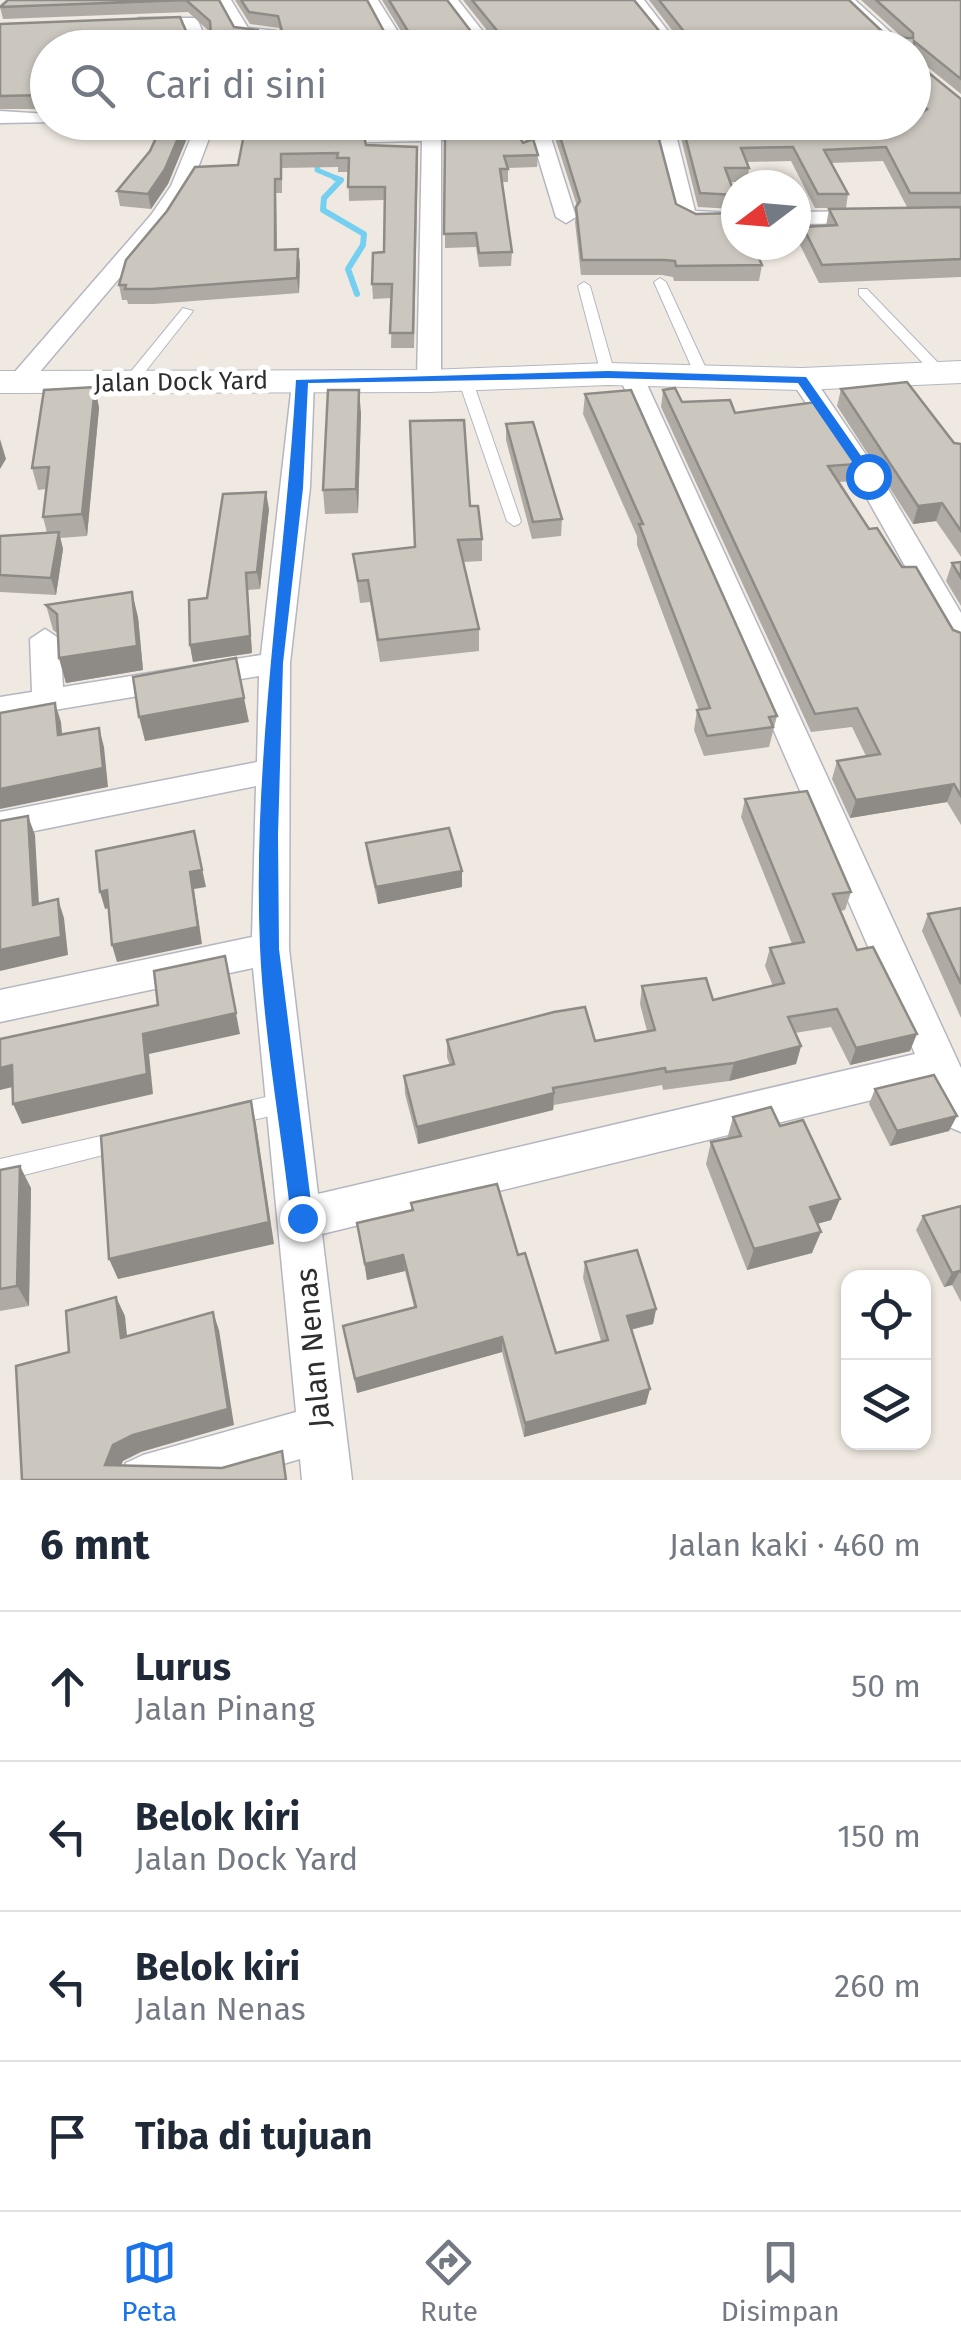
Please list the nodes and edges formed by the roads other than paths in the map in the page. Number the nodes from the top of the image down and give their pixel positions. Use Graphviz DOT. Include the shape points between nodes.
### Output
graph roads {
  1 [pos="223,0"];
  2 [pos="370,0"];
  3 [pos="450,0"];
  4 [pos="635,0"];
  5 [pos="846,0"];
  6 [pos="122,24"];
  7 [pos="160,30"];
  8 [pos="236,30"];
  9 [pos="389,30"];
  10 [pos="474,30"];
  11 [pos="660,30"];
  12 [pos="880,30"];
  13 [pos="0,117"];
  14 [pos="30,119"];
  15 [pos="194,140"];
  16 [pos="432,140"];
  17 [pos="534,140"];
  18 [pos="668,140"];
  19 [pos="961,216"];
  20 [pos="566,217"];
  21 [pos="811,218"];
  22 [pos="721,219"];
  23 [pos="660,282"];
  24 [pos="584,286"];
  25 [pos="863,292"];
  26 [pos="187,312"];
  27 [pos="950,372"];
  28 [pos="620,375"];
  29 [pos="702,375"];
  30 [pos="902,376"];
  31 [pos="465,378"];
  32 [pos="802,379"];
  33 [pos="302,380"];
  34 [pos="429,380"];
  35 [pos="9,382"];
  36 [pos="129,383"];
  37 [pos="926,406"];
  38 [pos="514,521"];
  39 [pos="45,639"];
  40 [pos="961,639"];
  41 [pos="275,663"];
  42 [pos="48,701"];
  43 [pos="0,708"];
  44 [pos="272,771"];
  45 [pos="0,825"];
  46 [pos="270,949"];
  47 [pos="0,1006"];
  48 [pos="939,1066"];
  49 [pos="288,1102"];
  50 [pos="961,1113"];
  51 [pos="212,1120"];
  52 [pos="154,1134"];
  53 [pos="0,1170"];
  54 [pos="302,1218"];
  55 [pos="319,1430"];
  56 [pos="143,1480"];
  57 [pos="328,1480"];
  1 -- 8 [label="street"];
  2 -- 9 [label="street"];
  3 -- 10 [label="street"];
  4 -- 11 [label="street"];
  5 -- 12 [label="street"];
  6 -- 7 [label="street"];
  13 -- 14 [label="street"];
  15 -- 35 [label="street" via="181,186 159,219"];
  16 -- 34 [label="street"];
  17 -- 20 [label="street"];
  18 -- 22 [label="street" via="685,214"];
  19 -- 21 [label="street"];
  23 -- 29 [label="lane"];
  24 -- 28 [label="lane"];
  25 -- 27 [label="lane"];
  26 -- 36 [label="lane"];
  27 -- 30 [label="street, Jalan Dock Yard"];
  28 -- 29 [label="street, Jalan Dock Yard"];
  28 -- 31 [label="street, Jalan Dock Yard"];
  28 -- 48 [label="street"];
  29 -- 32 [label="street, Jalan Dock Yard"];
  30 -- 32 [label="street, Jalan Dock Yard"];
  30 -- 37 [label="street"];
  31 -- 34 [label="street, Jalan Dock Yard"];
  31 -- 38 [label="lane"];
  32 -- 40 [label="street" via="868,476"];
  33 -- 34 [label="street, Jalan Dock Yard"];
  33 -- 36 [label="street, Jalan Dock Yard"];
  33 -- 41 [label="street, Jalan Nenas"];
  35 -- 36 [label="street, Jalan Dock Yard"];
  39 -- 42 [label="street"];
  41 -- 42 [label="street"];
  41 -- 44 [label="street, Jalan Nenas"];
  42 -- 43 [label="street"];
  44 -- 45 [label="street"];
  44 -- 46 [label="street, Jalan Nenas"];
  46 -- 47 [label="street"];
  46 -- 49 [label="street, Jalan Nenas"];
  48 -- 50 [label="street"];
  48 -- 54 [label="street"];
  49 -- 51 [label="lane"];
  49 -- 54 [label="street, Jalan Nenas"];
  52 -- 53 [label="lane"];
  54 -- 55 [label="street, Jalan Nenas"];
  55 -- 56 [label="street"];
  55 -- 57 [label="street, Jalan Nenas"];
}
